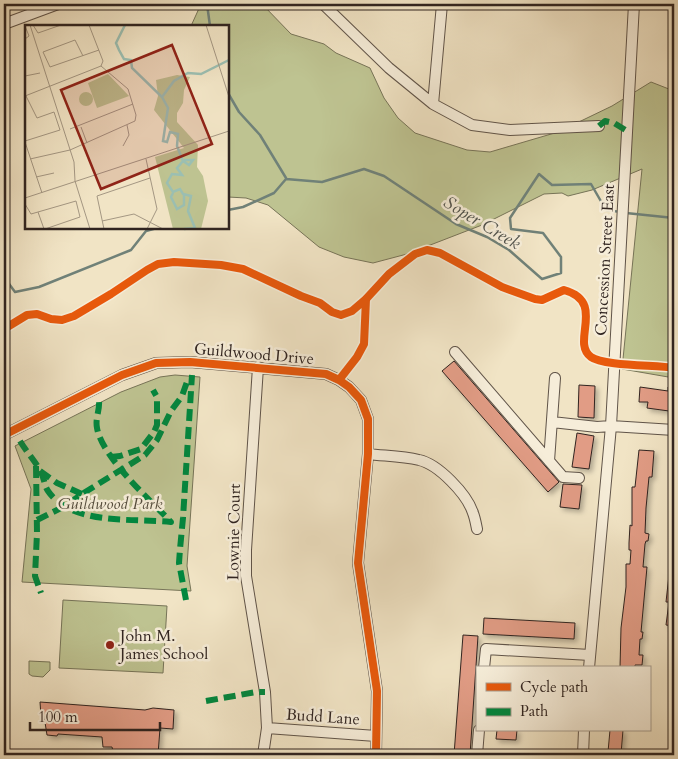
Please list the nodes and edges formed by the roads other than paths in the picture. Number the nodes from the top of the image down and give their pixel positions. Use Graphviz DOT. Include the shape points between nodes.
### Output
graph roads {
  1 [pos="58,4"];
  2 [pos="323,4"];
  3 [pos="442,4"];
  4 [pos="634,4"];
  5 [pos="4,24"];
  6 [pos="433,104"];
  7 [pos="599,126"];
  8 [pos="456,352"];
  9 [pos="258,367"];
  10 [pos="555,378"];
  11 [pos="552,422"];
  12 [pos="611,426"];
  13 [pos="674,430"];
  14 [pos="4,435"];
  15 [pos="368,454"];
  16 [pos="549,461"];
  17 [pos="579,478"];
  18 [pos="477,529"];
  19 [pos="590,655"];
  20 [pos="484,666"];
  21 [pos="589,666"];
  22 [pos="267,728"];
  23 [pos="479,732"];
  24 [pos="584,732"];
  25 [pos="376,736"];
  26 [pos="263,755"];
  27 [pos="376,755"];
  28 [pos="477,755"];
  29 [pos="582,755"];
  1 -- 5 [label="street"];
  2 -- 6 [label="street" via="389,68"];
  3 -- 6 [label="street"];
  4 -- 12 [label="street, Concession Street East"];
  6 -- 7 [label="street" via="472,125 510,130"];
  8 -- 16 [label="street"];
  9 -- 14 [label="street, Guildwood Drive" via="156,363 122,374"];
  9 -- 15 [label="street, Guildwood Drive" via="326,374 349,387 361,400 368,419"];
  9 -- 22 [label="street, Lownie Court" via="246,576 265,692"];
  10 -- 11 [label="street"];
  11 -- 12 [label="street"];
  11 -- 16 [label="street"];
  12 -- 13 [label="street"];
  12 -- 19 [label="street, Concession Street East"];
  15 -- 18 [label="street" via="430,463 464,497 473,512"];
  15 -- 25 [label="street, Guildwood Drive" via="358,563 377,691"];
  16 -- 17 [label="street" via="562,477"];
  19 -- 20 [label="street" via="486,649"];
  19 -- 21 [label="street, Concession Street East"];
  22 -- 25 [label="street, Budd Lane"];
  22 -- 26 [label="street, Lownie Court"];
  23 -- 28 [label="street"];
  24 -- 29 [label="street"];
  25 -- 27 [label="street, Guildwood Drive"];
}
